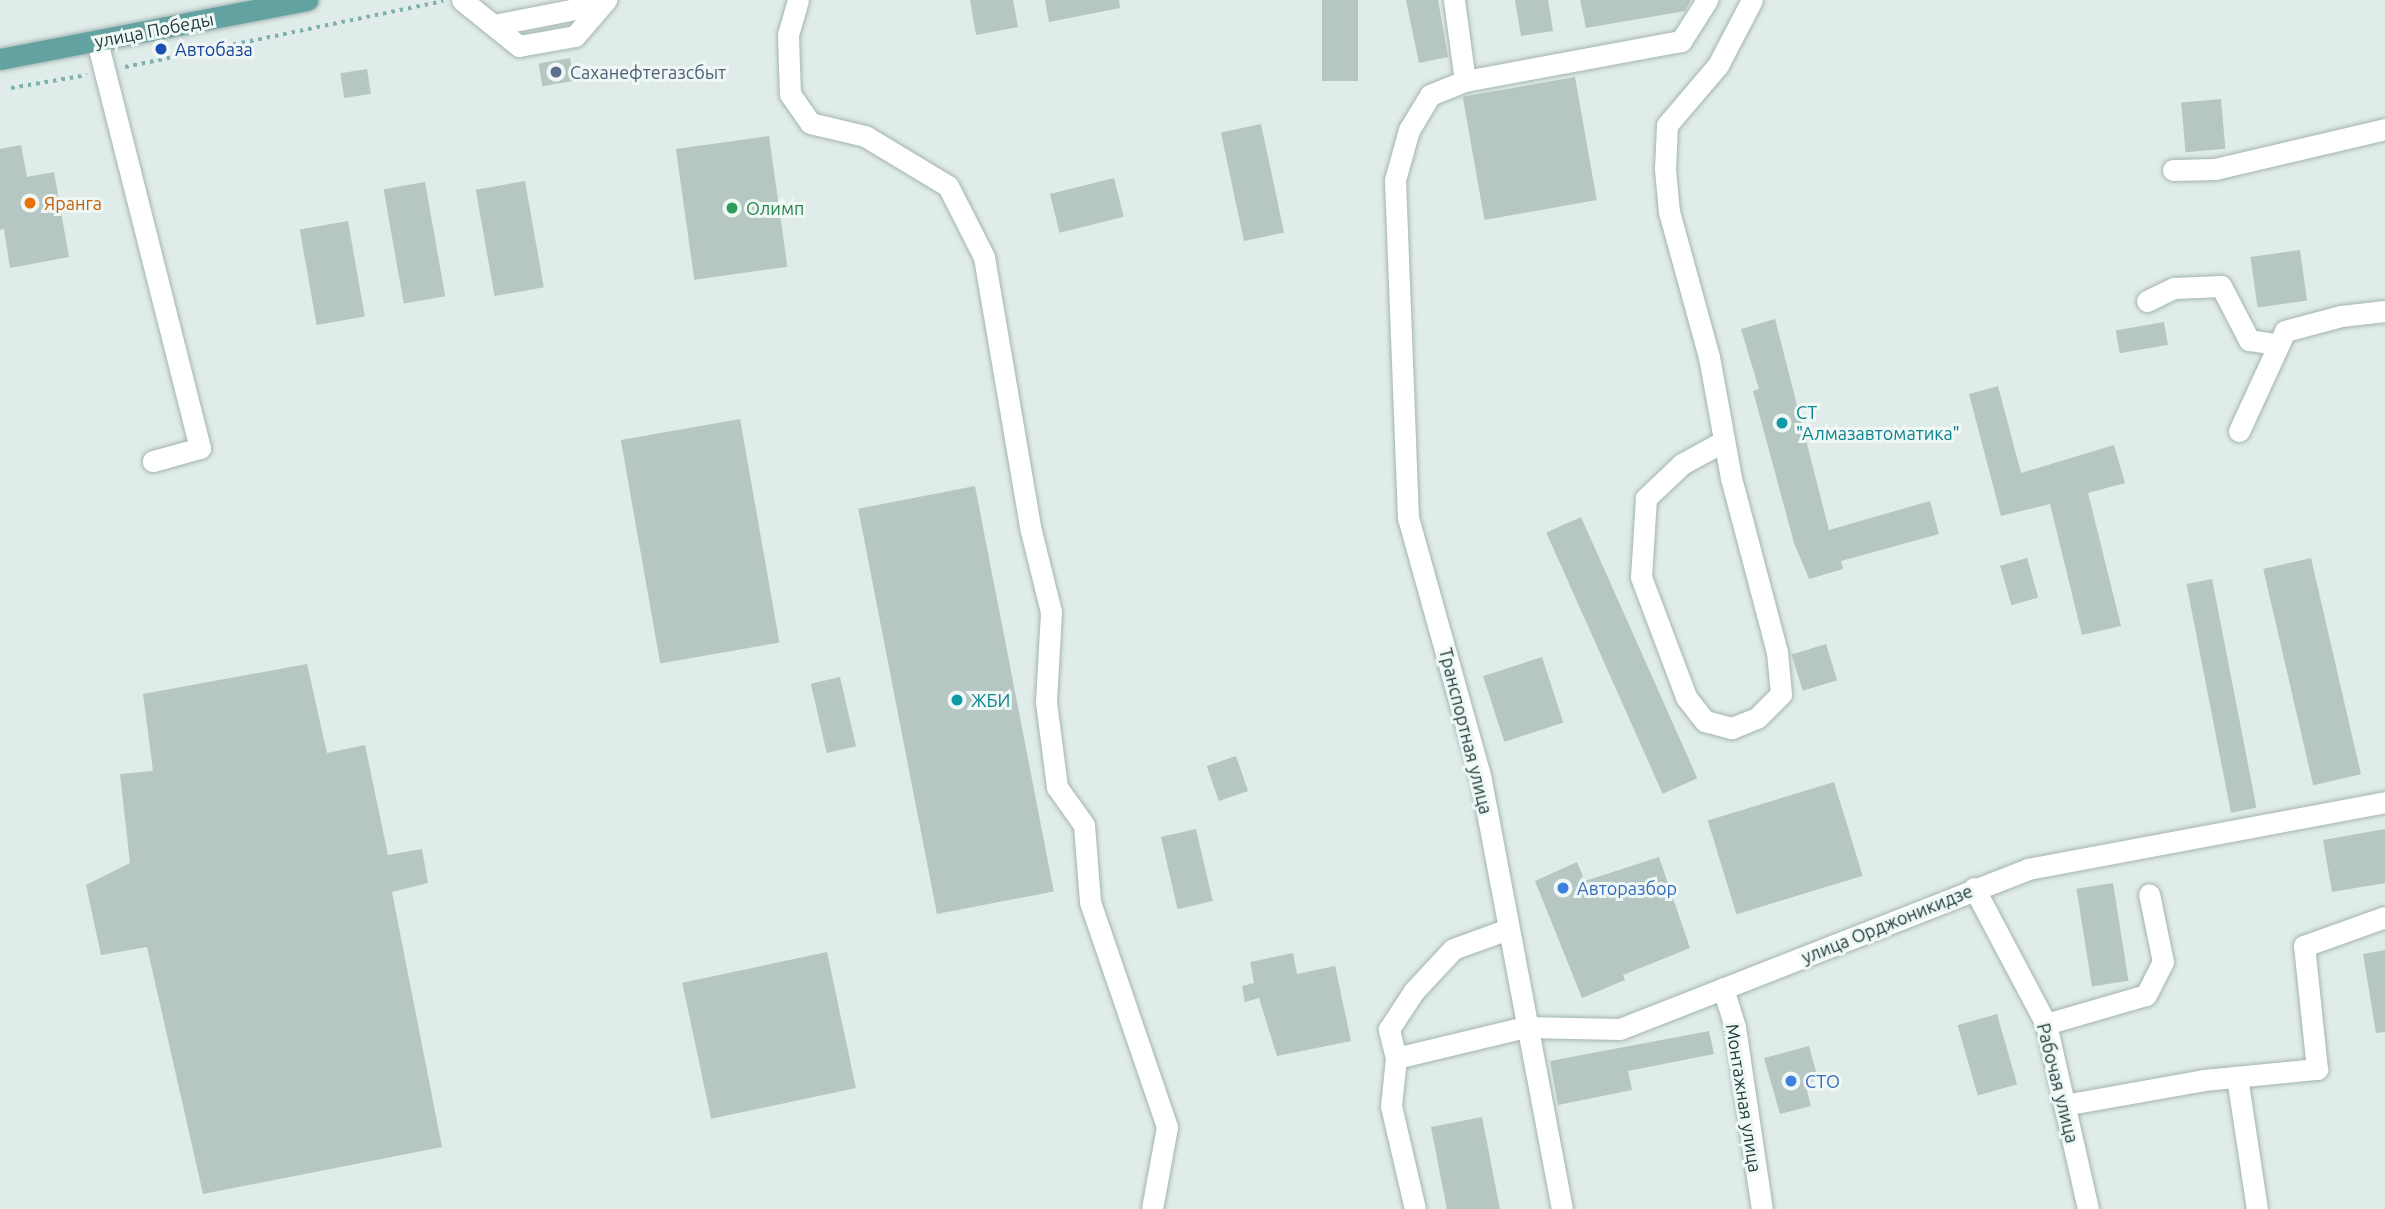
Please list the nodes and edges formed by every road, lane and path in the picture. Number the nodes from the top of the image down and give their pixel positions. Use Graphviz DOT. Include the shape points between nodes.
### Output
graph roads {
  1 [pos="307,0"];
  2 [pos="445,0"];
  3 [pos="462,0"];
  4 [pos="798,0"];
  5 [pos="1454,0"];
  6 [pos="1707,0"];
  7 [pos="1752,0"];
  8 [pos="603,2"];
  9 [pos="97,41"];
  10 [pos="0,59"];
  11 [pos="105,72"];
  12 [pos="1465,81"];
  13 [pos="11,88"];
  14 [pos="2385,129"];
  15 [pos="2173,170"];
  16 [pos="2147,301"];
  17 [pos="2385,311"];
  18 [pos="2279,345"];
  19 [pos="2239,431"];
  20 [pos="1724,441"];
  21 [pos="153,461"];
  22 [pos="2385,802"];
  23 [pos="1974,888"];
  24 [pos="2149,894"];
  25 [pos="2385,917"];
  26 [pos="1508,929"];
  27 [pos="1723,988"];
  28 [pos="2046,1024"];
  29 [pos="1525,1027"];
  30 [pos="1396,1058"];
  31 [pos="2237,1077"];
  32 [pos="2064,1105"];
  33 [pos="1152,1209"];
  34 [pos="1415,1209"];
  35 [pos="1562,1209"];
  36 [pos="1762,1209"];
  37 [pos="2088,1209"];
  38 [pos="2256,1209"];
  1 -- 9 [label="main road, улица Победы"];
  2 -- 11 [label="path"];
  3 -- 8 [label="street" via="519,46 575,36"];
  4 -- 33 [label="street" via="788,35 790,94 810,122 864,136 948,186 984,257 1025,498 1051,612 1046,702 1057,787 1084,825 1090,902 1167,1127"];
  5 -- 12 [label="street"];
  6 -- 12 [label="street, Транспортная улица" via="1681,41"];
  7 -- 20 [label="street" via="1718,65 1667,125 1669,212 1709,357"];
  9 -- 10 [label="main road, улица Победы"];
  9 -- 11 [label="street"];
  11 -- 13 [label="path"];
  11 -- 21 [label="street" via="200,448"];
  12 -- 26 [label="street, Транспортная улица" via="1430,95 1409,130 1395,180 1408,518 1481,779"];
  14 -- 15 [label="street" via="2215,169"];
  16 -- 18 [label="street" via="2174,288 2221,286 2249,340"];
  17 -- 18 [label="street" via="2341,316 2285,331"];
  18 -- 19 [label="street"];
  20 -- 20 [label="street" via="1777,652 1781,694 1757,718 1732,728 1705,721 1686,697 1641,577 1646,498 1682,464"];
  22 -- 23 [label="street, улица Орджоникидзе" via="2028,869"];
  23 -- 27 [label="street, улица Орджоникидзе" via="1846,943"];
  23 -- 28 [label="street, Рабочая улица"];
  24 -- 28 [label="street" via="2163,962 2146,995"];
  25 -- 31 [label="street" via="2304,946 2317,1069"];
  26 -- 29 [label="street, Транспортная улица"];
  26 -- 30 [label="street" via="1453,949 1415,991 1389,1029"];
  27 -- 29 [label="street, улица Орджоникидзе" via="1620,1029"];
  27 -- 36 [label="street, Монтажная улица" via="1735,1027"];
  28 -- 32 [label="street, Рабочая улица"];
  29 -- 30 [label="street, улица Орджоникидзе"];
  29 -- 35 [label="street, Транспортная улица"];
  30 -- 34 [label="street" via="1391,1106"];
  31 -- 32 [label="street"];
  31 -- 38 [label="street"];
  32 -- 37 [label="street, Рабочая улица"];
}
